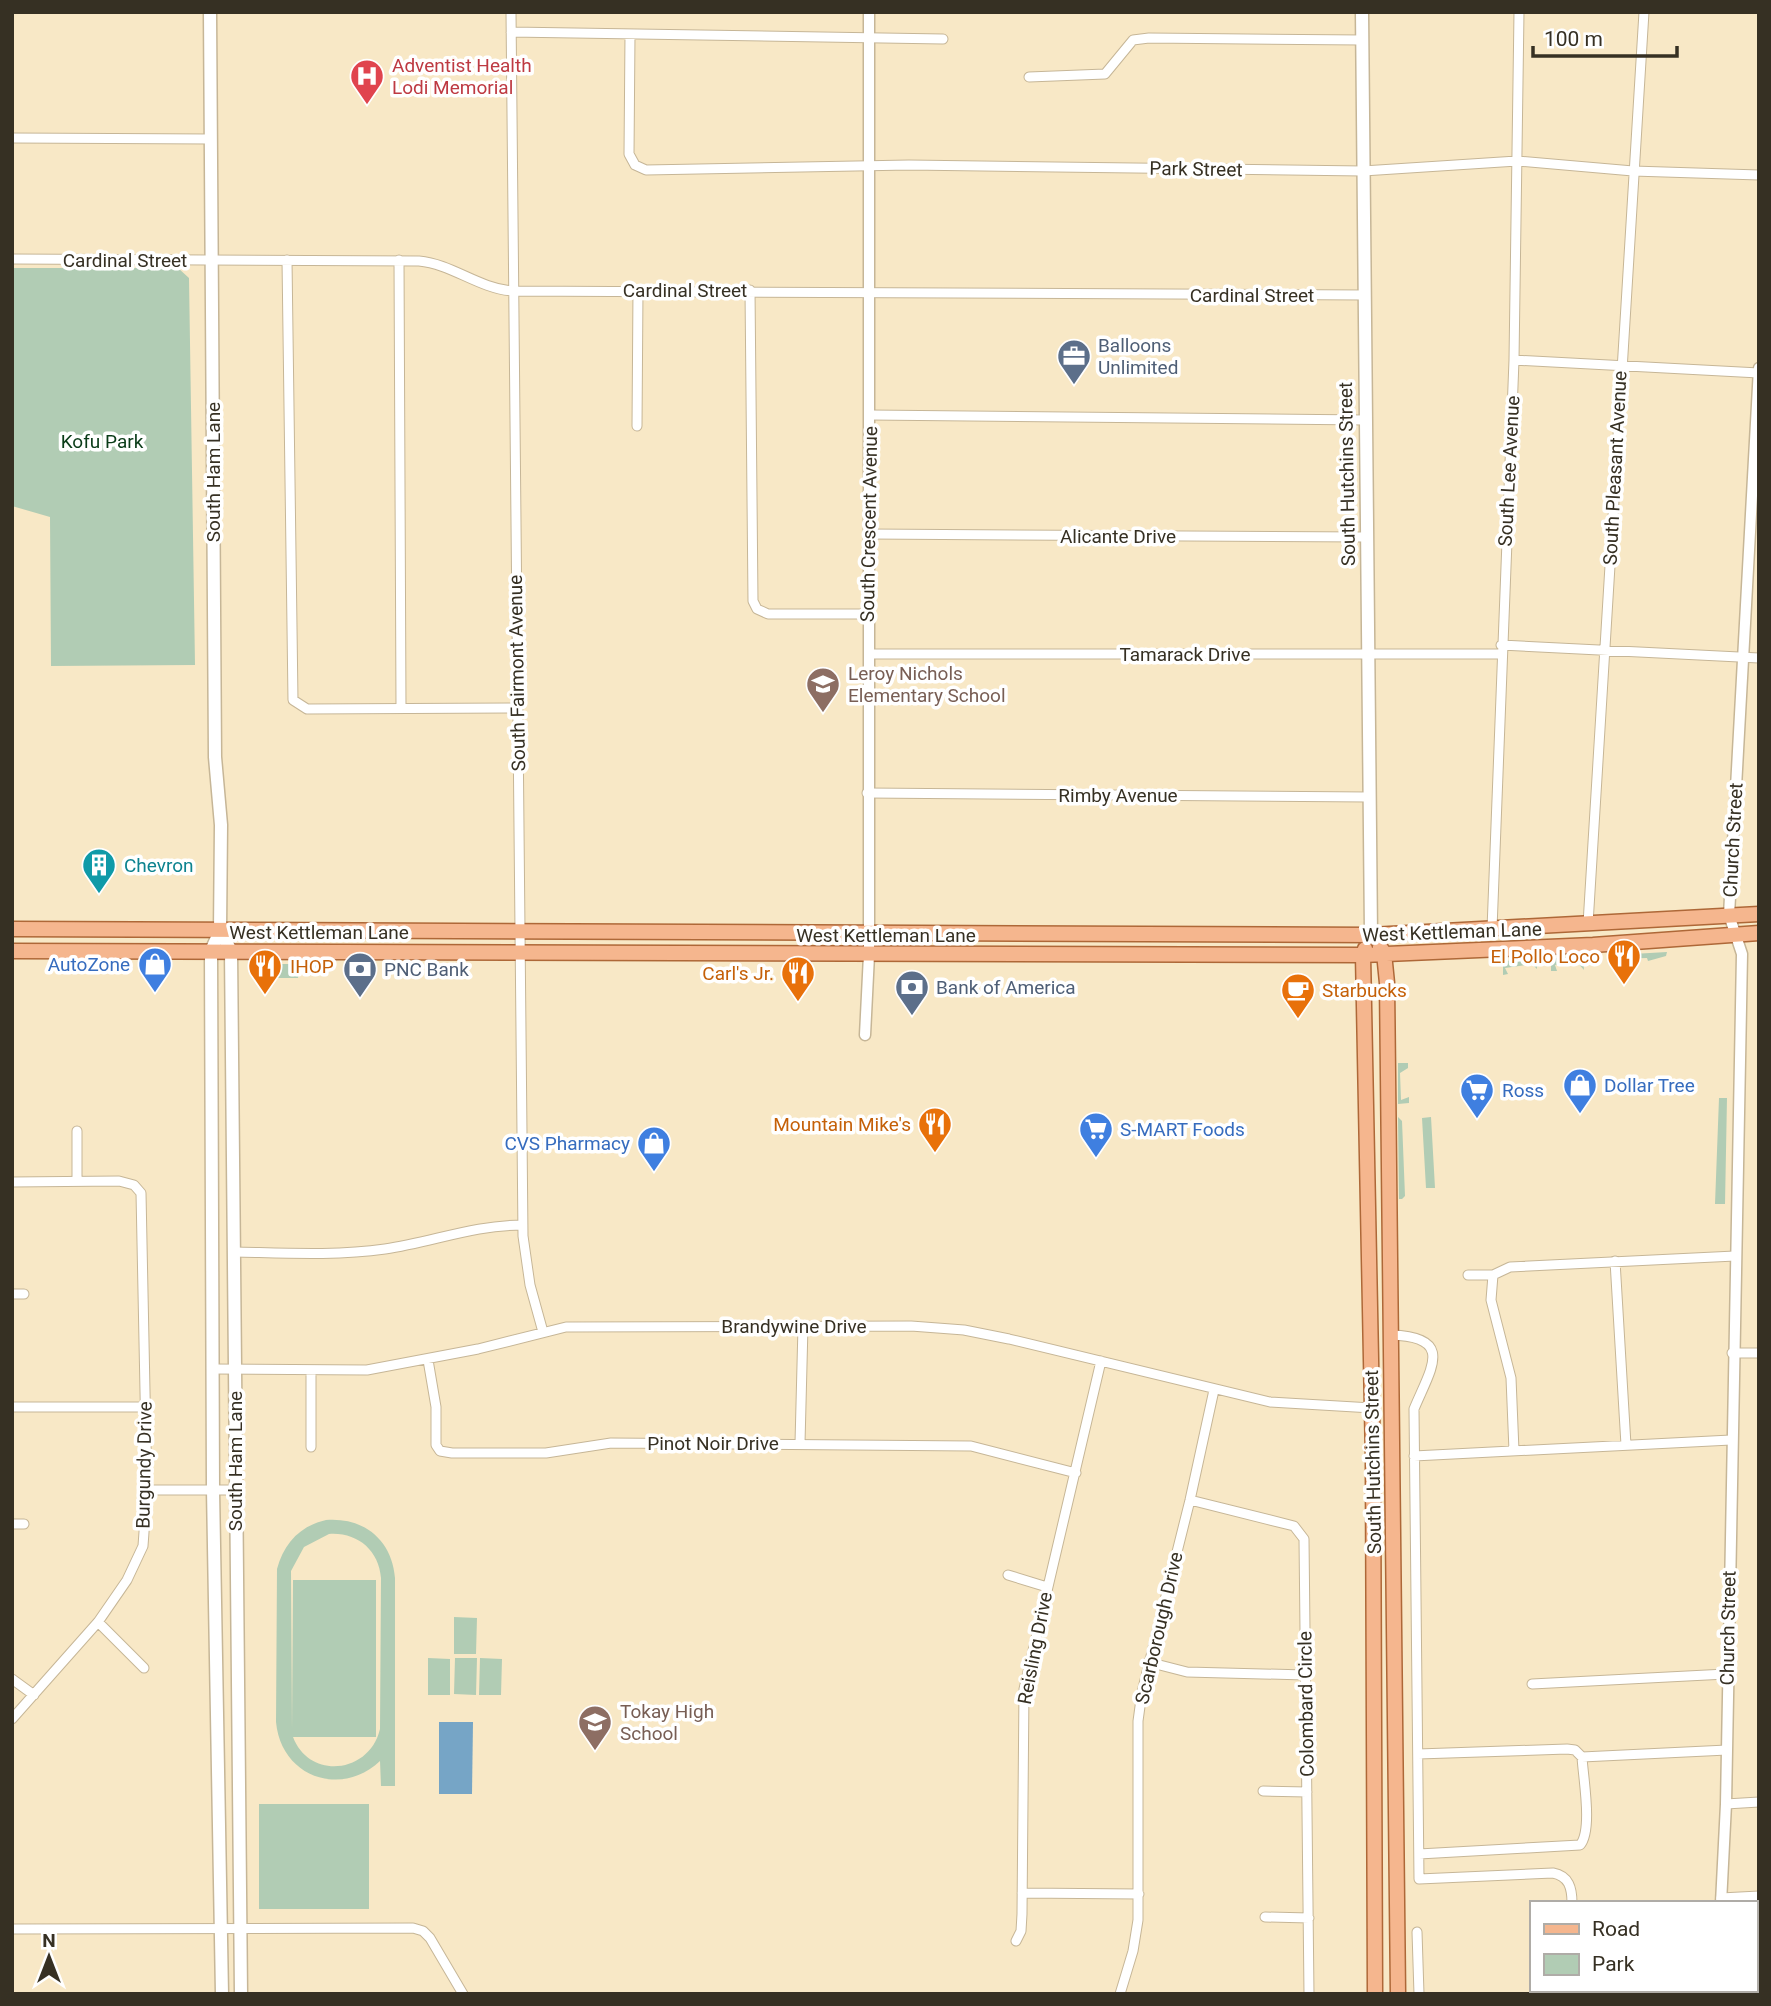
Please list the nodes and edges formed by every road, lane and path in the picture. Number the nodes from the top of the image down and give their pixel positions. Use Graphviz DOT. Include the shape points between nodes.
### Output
graph roads {
  1 [pos="210,12"];
  2 [pos="511,12"];
  3 [pos="869,12"];
  4 [pos="1362,12"];
  5 [pos="1519,12"];
  6 [pos="1644,12"];
  7 [pos="511,32"];
  8 [pos="630,35"];
  9 [pos="869,37"];
  10 [pos="943,39"];
  11 [pos="1362,40"];
  12 [pos="1029,77"];
  13 [pos="12,138"];
  14 [pos="211,139"];
  15 [pos="1517,161"];
  16 [pos="871,165"];
  17 [pos="1363,170"];
  18 [pos="1633,171"];
  19 [pos="1759,175"];
  20 [pos="12,259"];
  21 [pos="212,260"];
  22 [pos="286,260"];
  23 [pos="399,260"];
  24 [pos="638,290"];
  25 [pos="750,290"];
  26 [pos="512,291"];
  27 [pos="870,292"];
  28 [pos="1365,295"];
  29 [pos="1514,360"];
  30 [pos="1620,367"];
  31 [pos="1759,372"];
  32 [pos="870,415"];
  33 [pos="1366,420"];
  34 [pos="637,426"];
  35 [pos="868,534"];
  36 [pos="1367,537"];
  37 [pos="868,614"];
  38 [pos="1605,648"];
  39 [pos="1501,649"];
  40 [pos="869,654"];
  41 [pos="1368,654"];
  42 [pos="1741,657"];
  43 [pos="1759,658"];
  44 [pos="401,707"];
  45 [pos="517,708"];
  46 [pos="867,793"];
  47 [pos="1368,797"];
  48 [pos="1759,914"];
  49 [pos="1729,915"];
  50 [pos="1588,924"];
  51 [pos="12,929"];
  52 [pos="1492,929"];
  53 [pos="220,931"];
  54 [pos="521,932"];
  55 [pos="1759,933"];
  56 [pos="867,934"];
  57 [pos="1175,934"];
  58 [pos="1371,934"];
  59 [pos="1737,936"];
  60 [pos="12,951"];
  61 [pos="211,951"];
  62 [pos="231,951"];
  63 [pos="520,953"];
  64 [pos="1384,953"];
  65 [pos="1137,954"];
  66 [pos="869,955"];
  67 [pos="1363,955"];
  68 [pos="865,1035"];
  69 [pos="1367,1117"];
  70 [pos="77,1131"];
  71 [pos="1389,1151"];
  72 [pos="77,1181"];
  73 [pos="12,1182"];
  74 [pos="523,1225"];
  75 [pos="235,1252"];
  76 [pos="1735,1256"];
  77 [pos="1615,1261"];
  78 [pos="1468,1275"];
  79 [pos="1493,1275"];
  80 [pos="12,1294"];
  81 [pos="24,1294"];
  82 [pos="803,1326"];
  83 [pos="542,1332"];
  84 [pos="1391,1335"];
  85 [pos="1732,1353"];
  86 [pos="1756,1353"];
  87 [pos="428,1360"];
  88 [pos="1101,1361"];
  89 [pos="212,1369"];
  90 [pos="235,1369"];
  91 [pos="311,1370"];
  92 [pos="1214,1390"];
  93 [pos="12,1407"];
  94 [pos="145,1407"];
  95 [pos="1372,1408"];
  96 [pos="1731,1440"];
  97 [pos="800,1443"];
  98 [pos="1626,1445"];
  99 [pos="312,1447"];
  100 [pos="1514,1451"];
  101 [pos="1414,1456"];
  102 [pos="1076,1473"];
  103 [pos="146,1490"];
  104 [pos="213,1490"];
  105 [pos="235,1490"];
  106 [pos="1191,1500"];
  107 [pos="12,1524"];
  108 [pos="24,1524"];
  109 [pos="1008,1575"];
  110 [pos="1047,1587"];
  111 [pos="98,1622"];
  112 [pos="1148,1662"];
  113 [pos="144,1668"];
  114 [pos="1726,1674"];
  115 [pos="1305,1675"];
  116 [pos="12,1679"];
  117 [pos="1532,1684"];
  118 [pos="34,1695"];
  119 [pos="12,1719"];
  120 [pos="1727,1750"];
  121 [pos="1418,1754"];
  122 [pos="1582,1757"];
  123 [pos="1263,1791"];
  124 [pos="1307,1792"];
  125 [pos="1759,1802"];
  126 [pos="1726,1804"];
  127 [pos="1419,1854"];
  128 [pos="1022,1892"];
  129 [pos="1139,1894"];
  130 [pos="1759,1896"];
  131 [pos="1721,1900"];
  132 [pos="1572,1901"];
  133 [pos="1265,1917"];
  134 [pos="1309,1918"];
  135 [pos="12,1928"];
  136 [pos="221,1929"];
  137 [pos="240,1929"];
  138 [pos="1417,1932"];
  139 [pos="1016,1941"];
  140 [pos="222,1994"];
  141 [pos="242,1994"];
  142 [pos="463,1994"];
  143 [pos="1119,1994"];
  144 [pos="1309,1994"];
  145 [pos="1375,1994"];
  146 [pos="1398,1994"];
  147 [pos="1419,1994"];
  1 -- 14 [label="main road, South Ham Lane"];
  2 -- 7 [label="street, South Fairmont Avenue"];
  3 -- 9 [label="street, South Crescent Avenue"];
  4 -- 11 [label="main road, South Hutchins Street"];
  5 -- 15 [label="street, South Lee Avenue"];
  6 -- 18 [label="street, South Pleasant Avenue"];
  7 -- 8 [label="street"];
  7 -- 26 [label="street, South Fairmont Avenue"];
  8 -- 9 [label="street"];
  8 -- 16 [label="street, Park Street" via="629,154 635,165 646,170"];
  9 -- 10 [label="street"];
  9 -- 16 [label="street, South Crescent Avenue"];
  11 -- 12 [label="street" via="1149,38 1133,40 1104,74"];
  11 -- 17 [label="main road, South Hutchins Street"];
  13 -- 14 [label="street"];
  14 -- 21 [label="main road, South Ham Lane"];
  15 -- 17 [label="street, Park Street"];
  15 -- 18 [label="street, Park Street"];
  15 -- 29 [label="street, South Lee Avenue"];
  16 -- 17 [label="street, Park Street"];
  16 -- 27 [label="street, South Crescent Avenue"];
  17 -- 28 [label="main road, South Hutchins Street"];
  18 -- 19 [label="street, Park Street"];
  18 -- 30 [label="street, South Pleasant Avenue"];
  20 -- 21 [label="street, Cardinal Street"];
  21 -- 22 [label="street, Cardinal Street"];
  21 -- 53 [label="main road, South Ham Lane"];
  22 -- 23 [label="street, Cardinal Street"];
  22 -- 44 [label="street" via="292,696 307,709"];
  23 -- 26 [label="street, Cardinal Street" via="435,262 496,290"];
  23 -- 44 [label="street"];
  24 -- 25 [label="street, Cardinal Street"];
  24 -- 26 [label="street, Cardinal Street"];
  24 -- 34 [label="street"];
  25 -- 27 [label="street, Cardinal Street"];
  25 -- 37 [label="street" via="750,593 757,609 768,614"];
  26 -- 45 [label="street, South Fairmont Avenue"];
  27 -- 28 [label="street, Cardinal Street"];
  27 -- 32 [label="street, South Crescent Avenue"];
  28 -- 33 [label="main road, South Hutchins Street"];
  29 -- 30 [label="street"];
  29 -- 39 [label="street, South Lee Avenue"];
  30 -- 31 [label="street"];
  30 -- 38 [label="street, South Pleasant Avenue"];
  31 -- 42 [label="street, Church Street"];
  32 -- 33 [label="street"];
  32 -- 35 [label="street, South Crescent Avenue"];
  33 -- 36 [label="main road, South Hutchins Street"];
  35 -- 36 [label="street, Alicante Drive"];
  35 -- 37 [label="street, South Crescent Avenue"];
  36 -- 41 [label="main road, South Hutchins Street"];
  37 -- 40 [label="street, South Crescent Avenue"];
  38 -- 39 [label="street, Tamarack Drive"];
  38 -- 42 [label="street, Tamarack Drive"];
  38 -- 50 [label="street, South Pleasant Avenue"];
  39 -- 41 [label="street, Tamarack Drive"];
  39 -- 52 [label="street, South Lee Avenue"];
  40 -- 41 [label="street, Tamarack Drive"];
  40 -- 46 [label="street, South Crescent Avenue"];
  41 -- 47 [label="main road, South Hutchins Street"];
  42 -- 43 [label="street, Tamarack Drive"];
  42 -- 49 [label="street, Church Street"];
  44 -- 45 [label="street"];
  45 -- 54 [label="street, South Fairmont Avenue"];
  46 -- 47 [label="street, Rimby Avenue"];
  46 -- 56 [label="street, South Crescent Avenue"];
  47 -- 58 [label="main road, South Hutchins Street"];
  48 -- 49 [label="main road, West Kettleman Lane"];
  49 -- 50 [label="main road, West Kettleman Lane"];
  49 -- 59 [label="street, Church Street"];
  50 -- 52 [label="main road, West Kettleman Lane"];
  51 -- 53 [label="main road, West Kettleman Lane"];
  52 -- 58 [label="main road, West Kettleman Lane"];
  53 -- 54 [label="main road, West Kettleman Lane"];
  53 -- 61 [label="main road, South Ham Lane"];
  53 -- 62 [label="main road, South Ham Lane"];
  54 -- 56 [label="main road, West Kettleman Lane"];
  54 -- 63 [label="street, South Fairmont Avenue"];
  55 -- 59 [label="main road, West Kettleman Lane"];
  56 -- 57 [label="main road, West Kettleman Lane"];
  56 -- 66 [label="street, South Crescent Avenue"];
  57 -- 58 [label="main road, West Kettleman Lane"];
  57 -- 65 [label="main road"];
  58 -- 64 [label="main road"];
  58 -- 67 [label="main road, South Hutchins Street"];
  59 -- 64 [label="main road, West Kettleman Lane"];
  59 -- 76 [label="street, Church Street" via="1742,954"];
  60 -- 61 [label="main road, West Kettleman Lane"];
  61 -- 62 [label="main road, West Kettleman Lane"];
  61 -- 89 [label="main road, South Ham Lane"];
  62 -- 63 [label="main road, West Kettleman Lane"];
  62 -- 75 [label="main road, South Ham Lane"];
  63 -- 66 [label="main road, West Kettleman Lane"];
  63 -- 74 [label="street, South Fairmont Avenue"];
  64 -- 67 [label="main road, West Kettleman Lane"];
  64 -- 71 [label="main road, South Hutchins Street"];
  65 -- 66 [label="main road, West Kettleman Lane"];
  65 -- 67 [label="main road, West Kettleman Lane"];
  66 -- 68 [label="street, South Crescent Avenue"];
  67 -- 69 [label="main road, South Hutchins Street"];
  69 -- 71 [label="main road" via="1381,1130"];
  69 -- 95 [label="main road, South Hutchins Street"];
  70 -- 72 [label="street"];
  71 -- 84 [label="main road, South Hutchins Street"];
  72 -- 73 [label="street"];
  72 -- 94 [label="street, Burgundy Drive" via="125,1182 141,1193"];
  74 -- 75 [label="street" via="473,1228 356,1252"];
  74 -- 83 [label="street, South Fairmont Avenue"];
  75 -- 90 [label="main road, South Ham Lane"];
  76 -- 77 [label="street"];
  76 -- 85 [label="street, Church Street"];
  77 -- 79 [label="street" via="1510,1267"];
  77 -- 98 [label="street"];
  78 -- 79 [label="street"];
  79 -- 100 [label="street" via="1491,1300 1511,1378"];
  80 -- 81 [label="street"];
  82 -- 83 [label="street, Brandywine Drive" via="566,1327"];
  82 -- 88 [label="street, Brandywine Drive" via="964,1330"];
  82 -- 97 [label="street"];
  83 -- 87 [label="street, Brandywine Drive"];
  84 -- 101 [label="street" via="1422,1338 1433,1355 1414,1409"];
  84 -- 146 [label="main road, South Hutchins Street"];
  85 -- 86 [label="street"];
  85 -- 96 [label="street, Church Street"];
  87 -- 91 [label="street, Brandywine Drive" via="367,1370"];
  87 -- 97 [label="street, Pinot Noir Drive" via="440,1451 546,1453 611,1443"];
  88 -- 92 [label="street, Brandywine Drive"];
  88 -- 102 [label="street, Reisling Drive"];
  89 -- 90 [label="street, Brandywine Drive"];
  89 -- 104 [label="main road, South Ham Lane"];
  90 -- 91 [label="street, Brandywine Drive"];
  90 -- 105 [label="main road, South Ham Lane"];
  91 -- 99 [label="street"];
  92 -- 95 [label="street, Brandywine Drive" via="1270,1402"];
  92 -- 106 [label="street, Scarborough Drive"];
  93 -- 94 [label="street"];
  94 -- 103 [label="street, Burgundy Drive"];
  95 -- 145 [label="main road, South Hutchins Street"];
  96 -- 98 [label="street"];
  96 -- 114 [label="street, Church Street"];
  97 -- 102 [label="street, Pinot Noir Drive" via="971,1446"];
  98 -- 100 [label="street"];
  100 -- 101 [label="street"];
  101 -- 121 [label="street"];
  102 -- 110 [label="street, Reisling Drive"];
  103 -- 104 [label="street"];
  103 -- 111 [label="street, Burgundy Drive" via="137,1563"];
  104 -- 105 [label="street"];
  104 -- 136 [label="main road, South Ham Lane"];
  105 -- 137 [label="main road, South Ham Lane"];
  106 -- 112 [label="street, Scarborough Drive"];
  106 -- 115 [label="street, Colombard Circle" via="1301,1531"];
  107 -- 108 [label="street"];
  109 -- 110 [label="street"];
  110 -- 128 [label="street, Reisling Drive" via="1024,1689"];
  111 -- 113 [label="street"];
  111 -- 118 [label="street, Burgundy Drive"];
  112 -- 115 [label="street" via="1187,1672"];
  112 -- 129 [label="street, Scarborough Drive" via="1139,1721"];
  114 -- 117 [label="street"];
  114 -- 120 [label="street, Church Street"];
  115 -- 124 [label="street, Colombard Circle"];
  116 -- 118 [label="street"];
  118 -- 119 [label="street, Burgundy Drive"];
  120 -- 122 [label="street"];
  120 -- 126 [label="street, Church Street"];
  121 -- 122 [label="street" via="1567,1749"];
  121 -- 127 [label="street"];
  122 -- 127 [label="street" via="1586,1823 1580,1844"];
  123 -- 124 [label="street"];
  124 -- 134 [label="street, Colombard Circle"];
  125 -- 126 [label="street"];
  126 -- 131 [label="street, Church Street"];
  127 -- 132 [label="street" via="1419,1879 1560,1874 1569,1883"];
  128 -- 129 [label="street"];
  128 -- 139 [label="street, Reisling Drive" via="1021,1931"];
  129 -- 143 [label="street, Scarborough Drive" via="1133,1951"];
  130 -- 131 [label="street"];
  133 -- 134 [label="street"];
  134 -- 144 [label="street, Colombard Circle"];
  135 -- 136 [label="street"];
  136 -- 137 [label="street"];
  136 -- 140 [label="main road, South Ham Lane"];
  137 -- 141 [label="main road, South Ham Lane"];
  137 -- 142 [label="street" via="424,1931"];
  138 -- 147 [label="street"];
}
